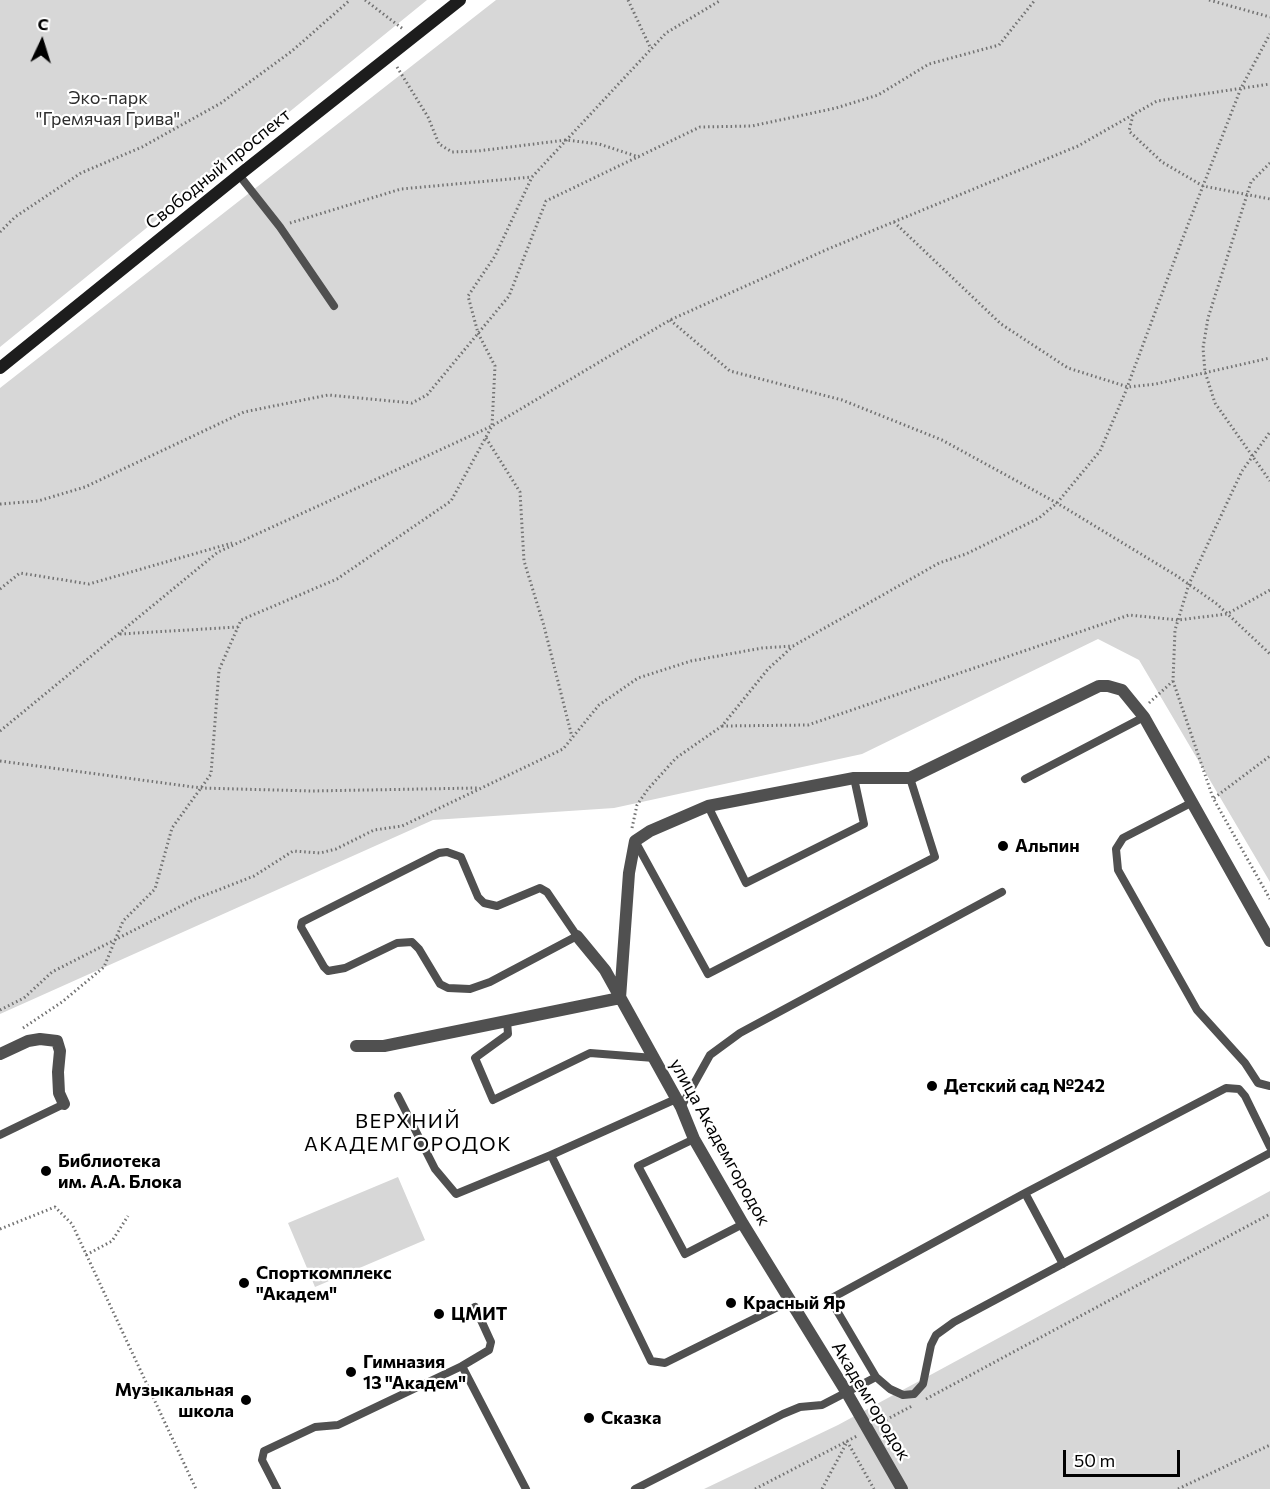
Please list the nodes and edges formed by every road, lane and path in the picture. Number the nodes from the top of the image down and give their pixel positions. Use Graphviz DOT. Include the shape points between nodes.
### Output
graph roads {
  1 [pos="350,0"];
  2 [pos="365,0"];
  3 [pos="460,0"];
  4 [pos="628,0"];
  5 [pos="721,0"];
  6 [pos="1035,0"];
  7 [pos="1209,0"];
  8 [pos="1270,17"];
  9 [pos="1270,34"];
  10 [pos="414,38"];
  11 [pos="651,49"];
  12 [pos="394,54"];
  13 [pos="1270,84"];
  14 [pos="1241,88"];
  15 [pos="1133,115"];
  16 [pos="566,140"];
  17 [pos="640,157"];
  18 [pos="1270,163"];
  19 [pos="239,175"];
  20 [pos="532,177"];
  21 [pos="1203,186"];
  22 [pos="1247,195"];
  23 [pos="1270,199"];
  24 [pos="894,222"];
  25 [pos="280,227"];
  26 [pos="0,232"];
  27 [pos="334,306"];
  28 [pos="670,320"];
  29 [pos="478,333"];
  30 [pos="1270,358"];
  31 [pos="0,368"];
  32 [pos="1206,372"];
  33 [pos="1128,387"];
  34 [pos="492,426"];
  35 [pos="1270,432"];
  36 [pos="485,437"];
  37 [pos="1253,455"];
  38 [pos="1270,481"];
  39 [pos="1057,503"];
  40 [pos="0,504"];
  41 [pos="243,540"];
  42 [pos="1189,584"];
  43 [pos="0,589"];
  44 [pos="1270,590"];
  45 [pos="1227,614"];
  46 [pos="1178,620"];
  47 [pos="238,627"];
  48 [pos="118,634"];
  49 [pos="793,646"];
  50 [pos="1270,654"];
  51 [pos="1173,681"];
  52 [pos="1146,721"];
  53 [pos="722,726"];
  54 [pos="0,731"];
  55 [pos="572,737"];
  56 [pos="1270,756"];
  57 [pos="0,760"];
  58 [pos="854,778"];
  59 [pos="910,778"];
  60 [pos="1025,779"];
  61 [pos="201,788"];
  62 [pos="479,788"];
  63 [pos="1213,798"];
  64 [pos="1191,803"];
  65 [pos="708,806"];
  66 [pos="635,841"];
  67 [pos="1002,892"];
  68 [pos="1270,899"];
  69 [pos="577,936"];
  70 [pos="114,941"];
  71 [pos="1270,941"];
  72 [pos="620,998"];
  73 [pos="0,1010"];
  74 [pos="507,1021"];
  75 [pos="18,1031"];
  76 [pos="356,1046"];
  77 [pos="0,1054"];
  78 [pos="654,1058"];
  79 [pos="1270,1086"];
  80 [pos="398,1096"];
  81 [pos="679,1103"];
  82 [pos="64,1104"];
  83 [pos="0,1135"];
  84 [pos="693,1139"];
  85 [pos="1270,1147"];
  86 [pos="1270,1153"];
  87 [pos="550,1155"];
  88 [pos="1025,1193"];
  89 [pos="1270,1214"];
  90 [pos="128,1216"];
  91 [pos="743,1224"];
  92 [pos="0,1229"];
  93 [pos="86,1255"];
  94 [pos="1063,1264"];
  95 [pos="790,1300"];
  96 [pos="475,1307"];
  97 [pos="462,1366"];
  98 [pos="876,1377"];
  99 [pos="847,1392"];
  100 [pos="868,1430"];
  101 [pos="847,1441"];
  102 [pos="1270,1445"];
  103 [pos="634,1488"];
  104 [pos="196,1489"];
  105 [pos="277,1489"];
  106 [pos="526,1489"];
  107 [pos="754,1489"];
  108 [pos="822,1489"];
  109 [pos="874,1489"];
  110 [pos="902,1489"];
  111 [pos="1178,1489"];
  1 -- 26 [label="path" via="292,51 221,103 142,147 81,173 15,217"];
  2 -- 10 [label="path"];
  3 -- 10 [label="main road, Свободный проспект"];
  4 -- 11 [label="path"];
  5 -- 11 [label="path" via="666,33"];
  6 -- 17 [label="path" via="999,45 929,64 878,95 752,126 700,127"];
  7 -- 8 [label="path"];
  9 -- 14 [label="path"];
  10 -- 12 [label="main road, Свободный проспект"];
  11 -- 16 [label="path"];
  12 -- 16 [label="path" via="398,71 428,117 439,144 452,152"];
  12 -- 19 [label="main road, Свободный проспект"];
  13 -- 14 [label="path"];
  14 -- 15 [label="path" via="1157,101"];
  14 -- 21 [label="path"];
  15 -- 21 [label="path" via="1129,131 1162,162"];
  15 -- 24 [label="path" via="1078,146"];
  16 -- 17 [label="path" via="599,144"];
  16 -- 20 [label="path"];
  17 -- 29 [label="path" via="546,201 509,296"];
  18 -- 22 [label="path" via="1251,182"];
  19 -- 25 [label="lane"];
  19 -- 31 [label="main road, Свободный проспект"];
  20 -- 25 [label="path" via="401,189"];
  20 -- 29 [label="path" via="495,256 468,296"];
  21 -- 22 [label="path"];
  21 -- 33 [label="path"];
  22 -- 23 [label="path"];
  22 -- 32 [label="path" via="1208,318 1203,348"];
  24 -- 28 [label="path"];
  24 -- 33 [label="path" via="1001,324 1068,369"];
  25 -- 27 [label="lane"];
  28 -- 34 [label="path"];
  28 -- 39 [label="path" via="730,371 842,400 942,440"];
  29 -- 34 [label="path" via="495,366"];
  29 -- 40 [label="path" via="427,395 412,403 328,395 244,412 85,487 38,501"];
  30 -- 32 [label="path"];
  32 -- 33 [label="path"];
  32 -- 37 [label="path" via="1215,403"];
  33 -- 39 [label="path" via="1100,451"];
  34 -- 36 [label="path"];
  34 -- 41 [label="path"];
  35 -- 37 [label="path"];
  36 -- 47 [label="path" via="450,501 337,579 241,620"];
  36 -- 55 [label="path" via="520,492 524,561"];
  37 -- 38 [label="path"];
  37 -- 42 [label="path"];
  39 -- 42 [label="path"];
  39 -- 49 [label="path" via="1039,518 939,563"];
  41 -- 43 [label="path" via="89,584 20,573"];
  41 -- 48 [label="path" via="218,552"];
  42 -- 45 [label="path"];
  42 -- 46 [label="path"];
  44 -- 45 [label="path"];
  45 -- 46 [label="path"];
  45 -- 50 [label="path"];
  46 -- 51 [label="path"];
  46 -- 53 [label="path" via="1129,615 808,725"];
  47 -- 48 [label="path"];
  47 -- 61 [label="path" via="219,670 211,774"];
  48 -- 54 [label="path"];
  49 -- 53 [label="path" via="768,669"];
  49 -- 55 [label="path" via="691,661 638,678 598,705"];
  51 -- 52 [label="path" via="1146,707"];
  51 -- 63 [label="path"];
  52 -- 59 [label="street" via="1122,690 1099,687"];
  52 -- 60 [label="lane"];
  52 -- 64 [label="street"];
  53 -- 66 [label="path" via="676,758 648,789 637,805 632,827"];
  55 -- 62 [label="path" via="563,749"];
  56 -- 63 [label="path"];
  57 -- 61 [label="path"];
  58 -- 59 [label="street"];
  58 -- 65 [label="street"];
  58 -- 65 [label="lane" via="864,824 746,883"];
  59 -- 66 [label="lane" via="935,857 708,974"];
  61 -- 62 [label="path"];
  61 -- 70 [label="path" via="172,828 155,889 123,921"];
  62 -- 70 [label="path" via="402,826 374,830 336,849 320,853 293,851 254,876 195,899"];
  63 -- 68 [label="path"];
  64 -- 71 [label="street"];
  64 -- 79 [label="lane" via="1123,838 1116,849 1118,870 1197,1010 1258,1083"];
  65 -- 66 [label="street"];
  66 -- 72 [label="street"];
  67 -- 81 [label="lane" via="740,1033 710,1055"];
  69 -- 69 [label="lane" via="490,982 458,989 440,984 412,942 397,943 345,968 328,971 301,927 302,922 447,852 461,857 483,903 497,906 540,888 547,892"];
  69 -- 72 [label="street, улица Академгородок" via="605,970"];
  70 -- 73 [label="path" via="52,972 24,998"];
  70 -- 75 [label="path" via="104,967 62,1002"];
  72 -- 74 [label="street"];
  72 -- 78 [label="street, улица Академгородок"];
  74 -- 76 [label="street" via="384,1046"];
  74 -- 78 [label="lane" via="508,1035 475,1058 493,1100 590,1053"];
  77 -- 82 [label="street" via="28,1041 57,1041 59,1093"];
  78 -- 81 [label="street, улица Академгородок"];
  80 -- 87 [label="lane" via="435,1168 456,1194"];
  81 -- 84 [label="street, улица Академгородок"];
  81 -- 87 [label="lane"];
  82 -- 83 [label="lane"];
  84 -- 91 [label="street, улица Академгородок"];
  84 -- 91 [label="lane" via="638,1166 685,1254"];
  85 -- 88 [label="lane" via="1245,1096 1239,1089 1226,1088"];
  86 -- 94 [label="lane"];
  87 -- 95 [label="lane" via="651,1361 665,1363"];
  88 -- 94 [label="lane"];
  88 -- 98 [label="lane" via="830,1299"];
  89 -- 100 [label="path"];
  90 -- 93 [label="path" via="112,1241"];
  91 -- 95 [label="street, улица Академгородок"];
  92 -- 93 [label="path" via="55,1207 72,1224"];
  93 -- 104 [label="path"];
  94 -- 98 [label="lane" via="936,1335 923,1384 914,1394 903,1395"];
  95 -- 99 [label="street, Академгородок"];
  96 -- 97 [label="lane" via="491,1342 489,1350"];
  97 -- 105 [label="lane" via="338,1425 315,1427 264,1451 262,1460"];
  97 -- 106 [label="lane"];
  98 -- 99 [label="lane"];
  99 -- 100 [label="street, Академгородок"];
  99 -- 103 [label="lane" via="822,1405 783,1414"];
  100 -- 101 [label="path"];
  100 -- 110 [label="street, Академгородок"];
  101 -- 107 [label="path"];
  101 -- 108 [label="path"];
  101 -- 109 [label="path"];
  102 -- 111 [label="path"];
}
